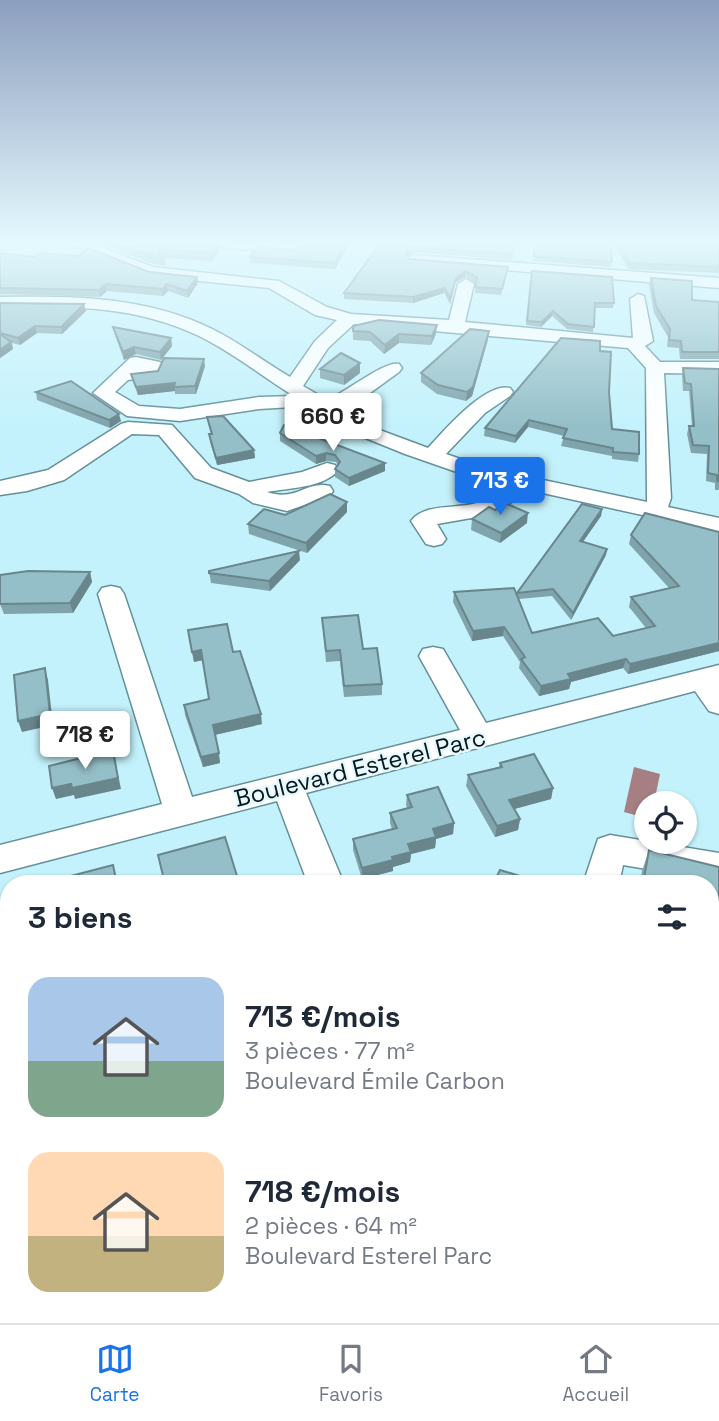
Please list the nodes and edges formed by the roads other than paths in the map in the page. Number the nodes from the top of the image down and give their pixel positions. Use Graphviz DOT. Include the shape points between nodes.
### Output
graph roads {
  1 [pos="90,303"];
  2 [pos="306,303"];
  3 [pos="462,303"];
  4 [pos="638,303"];
  5 [pos="351,319"];
  6 [pos="456,326"];
  7 [pos="633,343"];
  8 [pos="654,367"];
  9 [pos="393,368"];
  10 [pos="719,368"];
  11 [pos="122,375"];
  12 [pos="292,386"];
  13 [pos="503,392"];
  14 [pos="320,404"];
  15 [pos="131,420"];
  16 [pos="173,422"];
  17 [pos="431,457"];
  18 [pos="324,481"];
  19 [pos="524,483"];
  20 [pos="0,488"];
  21 [pos="655,511"];
  22 [pos="719,525"];
  23 [pos="434,539"];
  24 [pos="111,594"];
  25 [pos="433,656"];
  26 [pos="713,686"];
  27 [pos="479,737"];
  28 [pos="288,787"];
  29 [pos="181,814"];
  30 [pos="0,859"];
  31 [pos="719,867"];
  32 [pos="322,875"];
  33 [pos="603,875"];
  1 -- 12 [label="street" via="160,315 206,332"];
  2 -- 5 [label="street"];
  3 -- 6 [label="street"];
  4 -- 7 [label="street" via="643,341"];
  5 -- 6 [label="street"];
  5 -- 12 [label="street" via="317,350"];
  6 -- 7 [label="street"];
  7 -- 8 [label="street"];
  8 -- 10 [label="street"];
  8 -- 21 [label="street" via="660,498"];
  9 -- 14 [label="street" via="352,397"];
  11 -- 15 [label="street" via="103,393"];
  12 -- 14 [label="street"];
  13 -- 17 [label="street" via="478,409"];
  14 -- 16 [label="street" via="259,403"];
  14 -- 17 [label="street" via="370,433"];
  15 -- 16 [label="street"];
  15 -- 20 [label="street" via="56,475"];
  16 -- 18 [label="street" via="203,473 247,489 307,478"];
  17 -- 19 [label="street"];
  19 -- 21 [label="street"];
  19 -- 23 [label="street" via="486,509 423,521"];
  21 -- 22 [label="street"];
  24 -- 29 [label="street"];
  25 -- 27 [label="street"];
  26 -- 27 [label="street, Boulevard Esterel Parc"];
  27 -- 28 [label="street, Boulevard Esterel Parc"];
  28 -- 29 [label="street, Boulevard Esterel Parc"];
  28 -- 32 [label="street"];
  29 -- 30 [label="street, Boulevard Esterel Parc"];
  31 -- 33 [label="street" via="610,849"];
}
